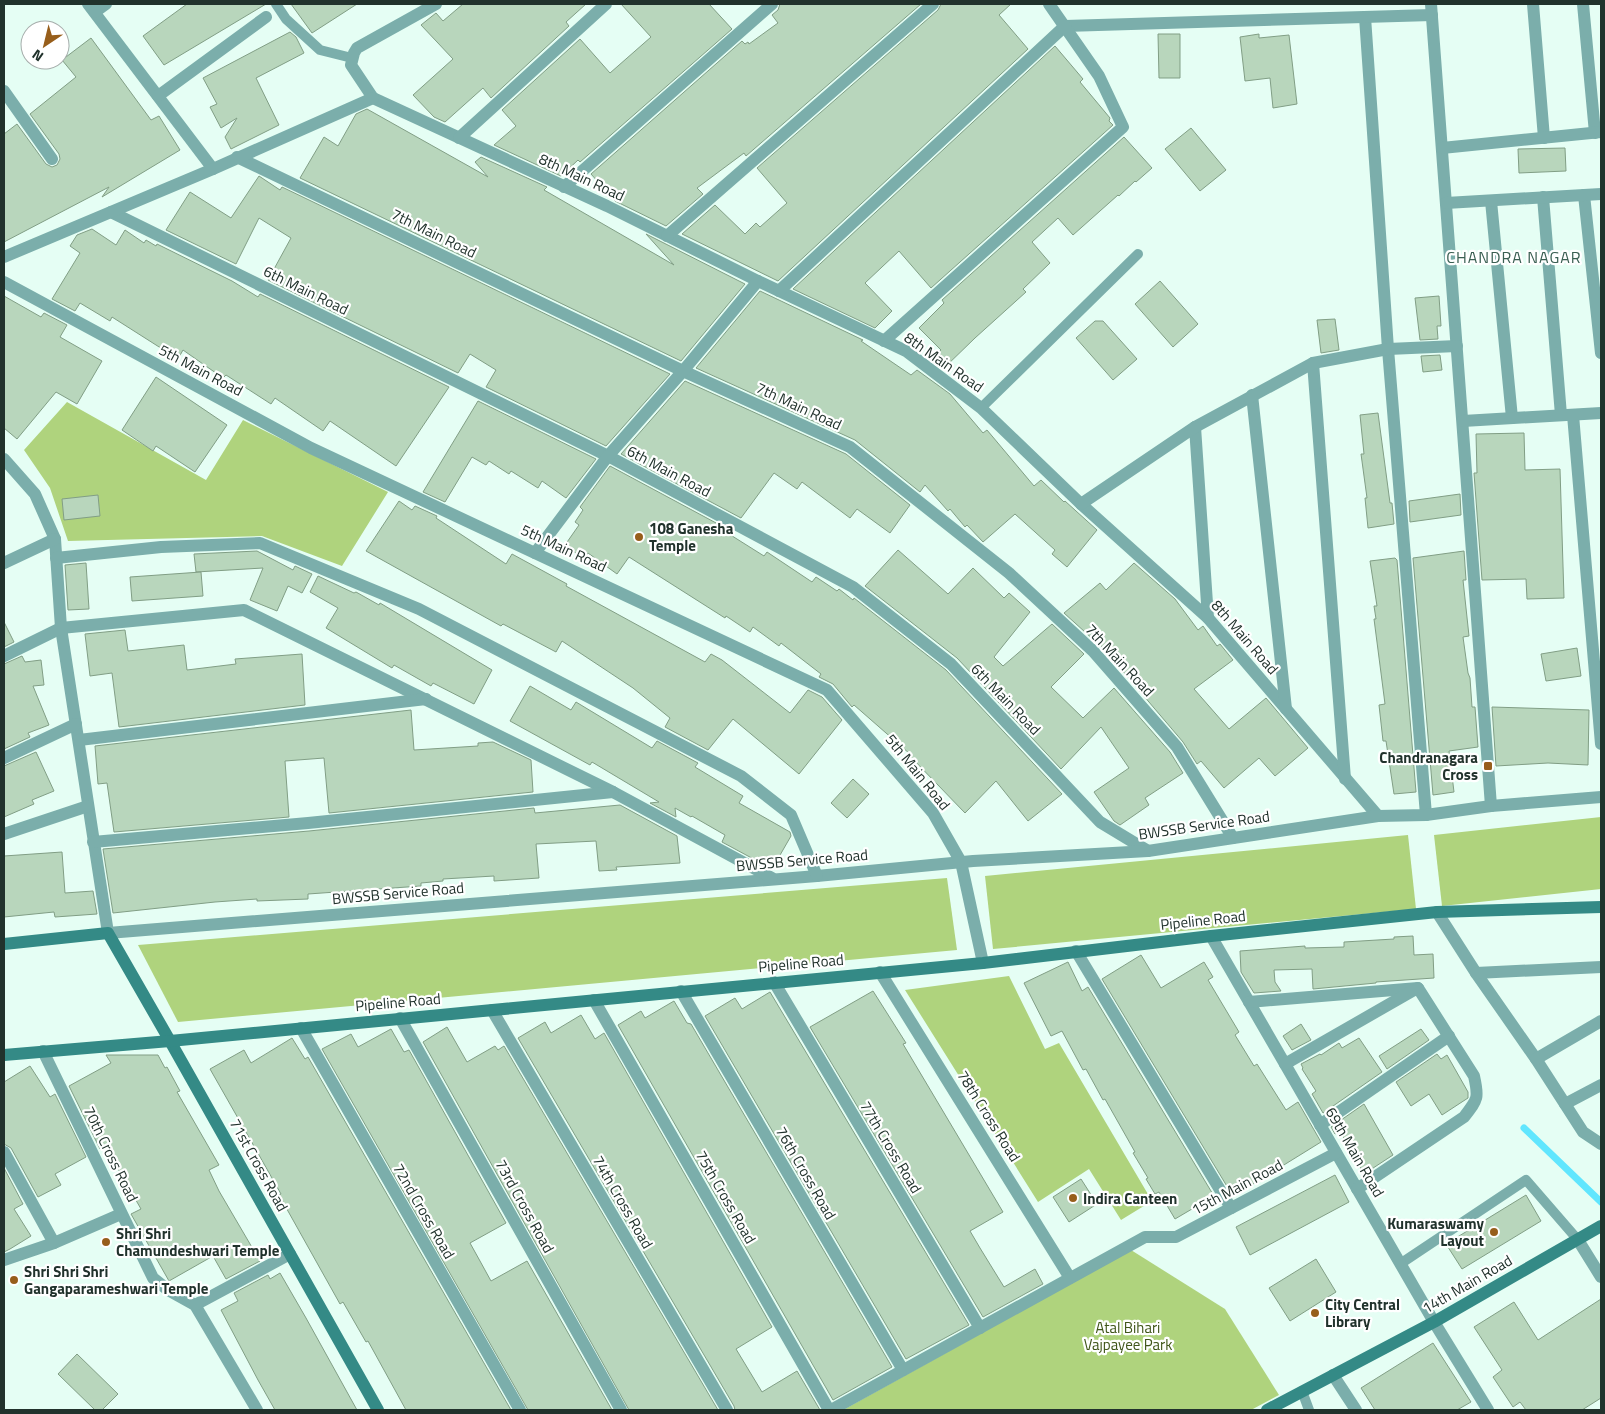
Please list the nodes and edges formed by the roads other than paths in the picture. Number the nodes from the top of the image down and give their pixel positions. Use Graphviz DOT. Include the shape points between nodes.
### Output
graph roads {
  1 [pos="106,4"];
  2 [pos="276,4"];
  3 [pos="436,4"];
  4 [pos="606,4"];
  5 [pos="772,4"];
  6 [pos="934,4"];
  7 [pos="1049,4"];
  8 [pos="1533,4"];
  9 [pos="1583,4"];
  10 [pos="92,8"];
  11 [pos="1432,9"];
  12 [pos="1365,16"];
  13 [pos="266,17"];
  14 [pos="1064,26"];
  15 [pos="352,58"];
  16 [pos="4,91"];
  17 [pos="158,96"];
  18 [pos="373,98"];
  19 [pos="1598,133"];
  20 [pos="459,138"];
  21 [pos="1544,138"];
  22 [pos="1442,148"];
  23 [pos="237,157"];
  24 [pos="52,160"];
  25 [pos="213,169"];
  26 [pos="564,186"];
  27 [pos="1601,194"];
  28 [pos="1584,195"];
  29 [pos="1544,197"];
  30 [pos="1491,201"];
  31 [pos="1446,203"];
  32 [pos="111,212"];
  33 [pos="667,236"];
  34 [pos="1138,254"];
  35 [pos="4,257"];
  36 [pos="758,281"];
  37 [pos="4,282"];
  38 [pos="779,291"];
  39 [pos="884,341"];
  40 [pos="1457,346"];
  41 [pos="1388,349"];
  42 [pos="1601,353"];
  43 [pos="1313,363"];
  44 [pos="683,371"];
  45 [pos="1252,395"];
  46 [pos="981,408"];
  47 [pos="1601,413"];
  48 [pos="1567,415"];
  49 [pos="1512,418"];
  50 [pos="1463,422"];
  51 [pos="1195,427"];
  52 [pos="608,456"];
  53 [pos="4,459"];
  54 [pos="1080,504"];
  55 [pos="55,539"];
  56 [pos="535,552"];
  57 [pos="56,558"];
  58 [pos="4,563"];
  59 [pos="1208,618"];
  60 [pos="1596,623"];
  61 [pos="62,628"];
  62 [pos="4,656"];
  63 [pos="426,700"];
  64 [pos="1286,709"];
  65 [pos="76,724"];
  66 [pos="78,740"];
  67 [pos="1601,744"];
  68 [pos="4,758"];
  69 [pos="1345,779"];
  70 [pos="613,792"];
  71 [pos="1601,797"];
  72 [pos="88,806"];
  73 [pos="1491,806"];
  74 [pos="1426,815"];
  75 [pos="1378,816"];
  76 [pos="4,834"];
  77 [pos="1233,838"];
  78 [pos="94,842"];
  79 [pos="1148,850"];
  80 [pos="961,862"];
  81 [pos="817,876"];
  82 [pos="773,879"];
  83 [pos="1601,907"];
  84 [pos="1437,912"];
  85 [pos="108,933"];
  86 [pos="1211,936"];
  87 [pos="4,944"];
  88 [pos="1076,951"];
  89 [pos="983,963"];
  90 [pos="1601,966"];
  91 [pos="880,972"];
  92 [pos="1476,973"];
  93 [pos="774,982"];
  94 [pos="1418,988"];
  95 [pos="681,991"];
  96 [pos="594,1000"];
  97 [pos="1249,1002"];
  98 [pos="492,1010"];
  99 [pos="400,1018"];
  100 [pos="1601,1021"];
  101 [pos="300,1028"];
  102 [pos="1449,1036"];
  103 [pos="170,1041"];
  104 [pos="43,1051"];
  105 [pos="4,1055"];
  106 [pos="1536,1059"];
  107 [pos="1285,1064"];
  108 [pos="1601,1085"];
  109 [pos="1565,1104"];
  110 [pos="1320,1125"];
  111 [pos="1601,1144"];
  112 [pos="4,1152"];
  113 [pos="1336,1152"];
  114 [pos="1357,1189"];
  115 [pos="1231,1208"];
  116 [pos="121,1214"];
  117 [pos="1601,1226"];
  118 [pos="1578,1240"];
  119 [pos="54,1243"];
  120 [pos="290,1254"];
  121 [pos="4,1260"];
  122 [pos="1400,1264"];
  123 [pos="1601,1277"];
  124 [pos="1070,1278"];
  125 [pos="195,1305"];
  126 [pos="1434,1322"];
  127 [pos="980,1328"];
  128 [pos="903,1370"];
  129 [pos="1333,1375"];
  130 [pos="1302,1391"];
  131 [pos="257,1410"];
  132 [pos="378,1410"];
  133 [pos="520,1410"];
  134 [pos="621,1410"];
  135 [pos="726,1410"];
  136 [pos="830,1410"];
  137 [pos="1267,1410"];
  138 [pos="1309,1410"];
  139 [pos="1356,1410"];
  140 [pos="1488,1410"];
  1 -- 10 [label="street"];
  2 -- 15 [label="lane" via="286,19 320,50"];
  3 -- 15 [label="street" via="357,48"];
  4 -- 20 [label="street"];
  5 -- 26 [label="street"];
  6 -- 33 [label="street"];
  7 -- 14 [label="street"];
  8 -- 21 [label="street"];
  9 -- 19 [label="street"];
  10 -- 17 [label="street"];
  11 -- 12 [label="street"];
  11 -- 22 [label="street"];
  12 -- 14 [label="street"];
  12 -- 41 [label="street"];
  13 -- 17 [label="street"];
  14 -- 38 [label="street"];
  14 -- 39 [label="street" via="1099,76 1123,127"];
  15 -- 18 [label="street" via="350,65"];
  16 -- 24 [label="street"];
  17 -- 25 [label="street"];
  18 -- 20 [label="street, 8th Main Road"];
  18 -- 23 [label="street"];
  19 -- 21 [label="street"];
  20 -- 26 [label="street, 8th Main Road"];
  21 -- 22 [label="street"];
  22 -- 31 [label="street"];
  23 -- 25 [label="street"];
  23 -- 44 [label="street, 7th Main Road"];
  25 -- 32 [label="street"];
  26 -- 33 [label="street, 8th Main Road"];
  27 -- 28 [label="street"];
  28 -- 29 [label="street"];
  28 -- 42 [label="street"];
  29 -- 30 [label="street"];
  29 -- 48 [label="street"];
  30 -- 31 [label="street"];
  30 -- 49 [label="street"];
  31 -- 40 [label="street"];
  32 -- 35 [label="street"];
  32 -- 52 [label="street, 6th Main Road"];
  33 -- 36 [label="street, 8th Main Road"];
  34 -- 46 [label="lane"];
  36 -- 38 [label="street, 8th Main Road"];
  36 -- 44 [label="street"];
  37 -- 56 [label="street, 5th Main Road" via="311,448"];
  38 -- 39 [label="street, 8th Main Road"];
  39 -- 46 [label="street, 8th Main Road" via="906,351"];
  40 -- 41 [label="street"];
  40 -- 50 [label="street"];
  41 -- 43 [label="street"];
  41 -- 74 [label="street"];
  43 -- 45 [label="street"];
  43 -- 69 [label="street"];
  44 -- 52 [label="street"];
  44 -- 77 [label="street, 7th Main Road" via="850,447 1009,573 1093,651 1177,747"];
  45 -- 51 [label="street"];
  45 -- 64 [label="street"];
  46 -- 54 [label="street, 8th Main Road"];
  47 -- 48 [label="street"];
  48 -- 49 [label="street"];
  48 -- 60 [label="street"];
  49 -- 50 [label="street"];
  50 -- 73 [label="street"];
  51 -- 54 [label="street"];
  51 -- 59 [label="street"];
  52 -- 56 [label="street"];
  52 -- 79 [label="street, 6th Main Road" via="853,587 951,664 1100,822"];
  53 -- 55 [label="street" via="35,494"];
  54 -- 59 [label="street, 8th Main Road"];
  55 -- 57 [label="street"];
  55 -- 58 [label="street"];
  56 -- 80 [label="street, 5th Main Road" via="827,690 933,813"];
  57 -- 61 [label="street"];
  57 -- 81 [label="street" via="160,547 260,543 419,609 741,776 791,815"];
  59 -- 64 [label="street, 8th Main Road"];
  60 -- 67 [label="street"];
  61 -- 62 [label="street"];
  61 -- 63 [label="street" via="244,610"];
  61 -- 65 [label="street"];
  63 -- 66 [label="street"];
  63 -- 70 [label="street"];
  64 -- 69 [label="street, 8th Main Road"];
  65 -- 66 [label="street"];
  65 -- 68 [label="street"];
  66 -- 72 [label="street"];
  69 -- 75 [label="street, 8th Main Road"];
  70 -- 78 [label="street"];
  70 -- 82 [label="street"];
  71 -- 73 [label="street, BWSSB Service Road"];
  72 -- 76 [label="street"];
  72 -- 78 [label="street"];
  73 -- 74 [label="street, BWSSB Service Road"];
  74 -- 75 [label="street, BWSSB Service Road"];
  75 -- 77 [label="street, BWSSB Service Road"];
  77 -- 79 [label="street, BWSSB Service Road"];
  78 -- 85 [label="street"];
  79 -- 80 [label="street, BWSSB Service Road"];
  80 -- 81 [label="street, BWSSB Service Road"];
  80 -- 89 [label="street, 5th Main Road"];
  81 -- 82 [label="street, BWSSB Service Road"];
  82 -- 85 [label="street, BWSSB Service Road"];
  83 -- 84 [label="street, Pipeline Road"];
  84 -- 86 [label="street, Pipeline Road"];
  84 -- 92 [label="street"];
  85 -- 87 [label="street, BWSSB Service Road"];
  85 -- 103 [label="street, 71st Cross Road"];
  86 -- 88 [label="street, Pipeline Road"];
  86 -- 97 [label="street, 69th Main Road"];
  88 -- 89 [label="street, Pipeline Road"];
  88 -- 115 [label="street"];
  89 -- 91 [label="street, Pipeline Road"];
  90 -- 92 [label="street"];
  91 -- 93 [label="street, Pipeline Road"];
  91 -- 124 [label="street, 78th Cross Road"];
  92 -- 106 [label="street"];
  93 -- 95 [label="street, Pipeline Road"];
  93 -- 127 [label="street, 77th Cross Road"];
  94 -- 97 [label="street"];
  94 -- 102 [label="street"];
  94 -- 107 [label="street"];
  95 -- 96 [label="street, Pipeline Road"];
  95 -- 128 [label="street, 76th Cross Road"];
  96 -- 98 [label="street, Pipeline Road"];
  96 -- 136 [label="street, 75th Cross Road"];
  97 -- 107 [label="street, 69th Main Road"];
  98 -- 99 [label="street, Pipeline Road"];
  98 -- 135 [label="street, 74th Cross Road"];
  99 -- 101 [label="street, Pipeline Road"];
  99 -- 134 [label="street, 73rd Cross Road"];
  100 -- 106 [label="street"];
  101 -- 103 [label="street, Pipeline Road"];
  101 -- 133 [label="street, 72nd Cross Road"];
  102 -- 110 [label="street"];
  102 -- 114 [label="street" via="1474,1076 1478,1093 1475,1103 1464,1117"];
  103 -- 104 [label="street, Pipeline Road"];
  103 -- 120 [label="street, 71st Cross Road"];
  104 -- 105 [label="street, Pipeline Road"];
  104 -- 116 [label="street, 70th Cross Road"];
  106 -- 109 [label="street"];
  107 -- 110 [label="street, 69th Main Road"];
  108 -- 109 [label="street"];
  109 -- 111 [label="street" via="1583,1132"];
  110 -- 113 [label="street, 69th Main Road"];
  112 -- 119 [label="street"];
  113 -- 114 [label="street, 69th Main Road"];
  113 -- 115 [label="street, 15th Main Road"];
  114 -- 122 [label="street, 69th Main Road"];
  115 -- 124 [label="street, 15th Main Road" via="1176,1237 1144,1237"];
  116 -- 119 [label="street"];
  116 -- 125 [label="street, 70th Cross Road" via="153,1278"];
  117 -- 118 [label="street, 14th Main Road"];
  118 -- 122 [label="lane" via="1526,1180"];
  118 -- 123 [label="street"];
  118 -- 126 [label="street, 14th Main Road"];
  119 -- 121 [label="street"];
  120 -- 125 [label="street"];
  120 -- 132 [label="street, 71st Cross Road"];
  122 -- 126 [label="street, 69th Main Road"];
  124 -- 127 [label="street, 15th Main Road"];
  125 -- 131 [label="street, 70th Cross Road"];
  126 -- 129 [label="street, 14th Main Road"];
  126 -- 140 [label="street, 69th Main Road"];
  127 -- 128 [label="street, 15th Main Road"];
  128 -- 136 [label="street, 15th Main Road"];
  129 -- 130 [label="street, 14th Main Road"];
  129 -- 139 [label="street"];
  130 -- 137 [label="street, 14th Main Road"];
  130 -- 138 [label="lane"];
}
